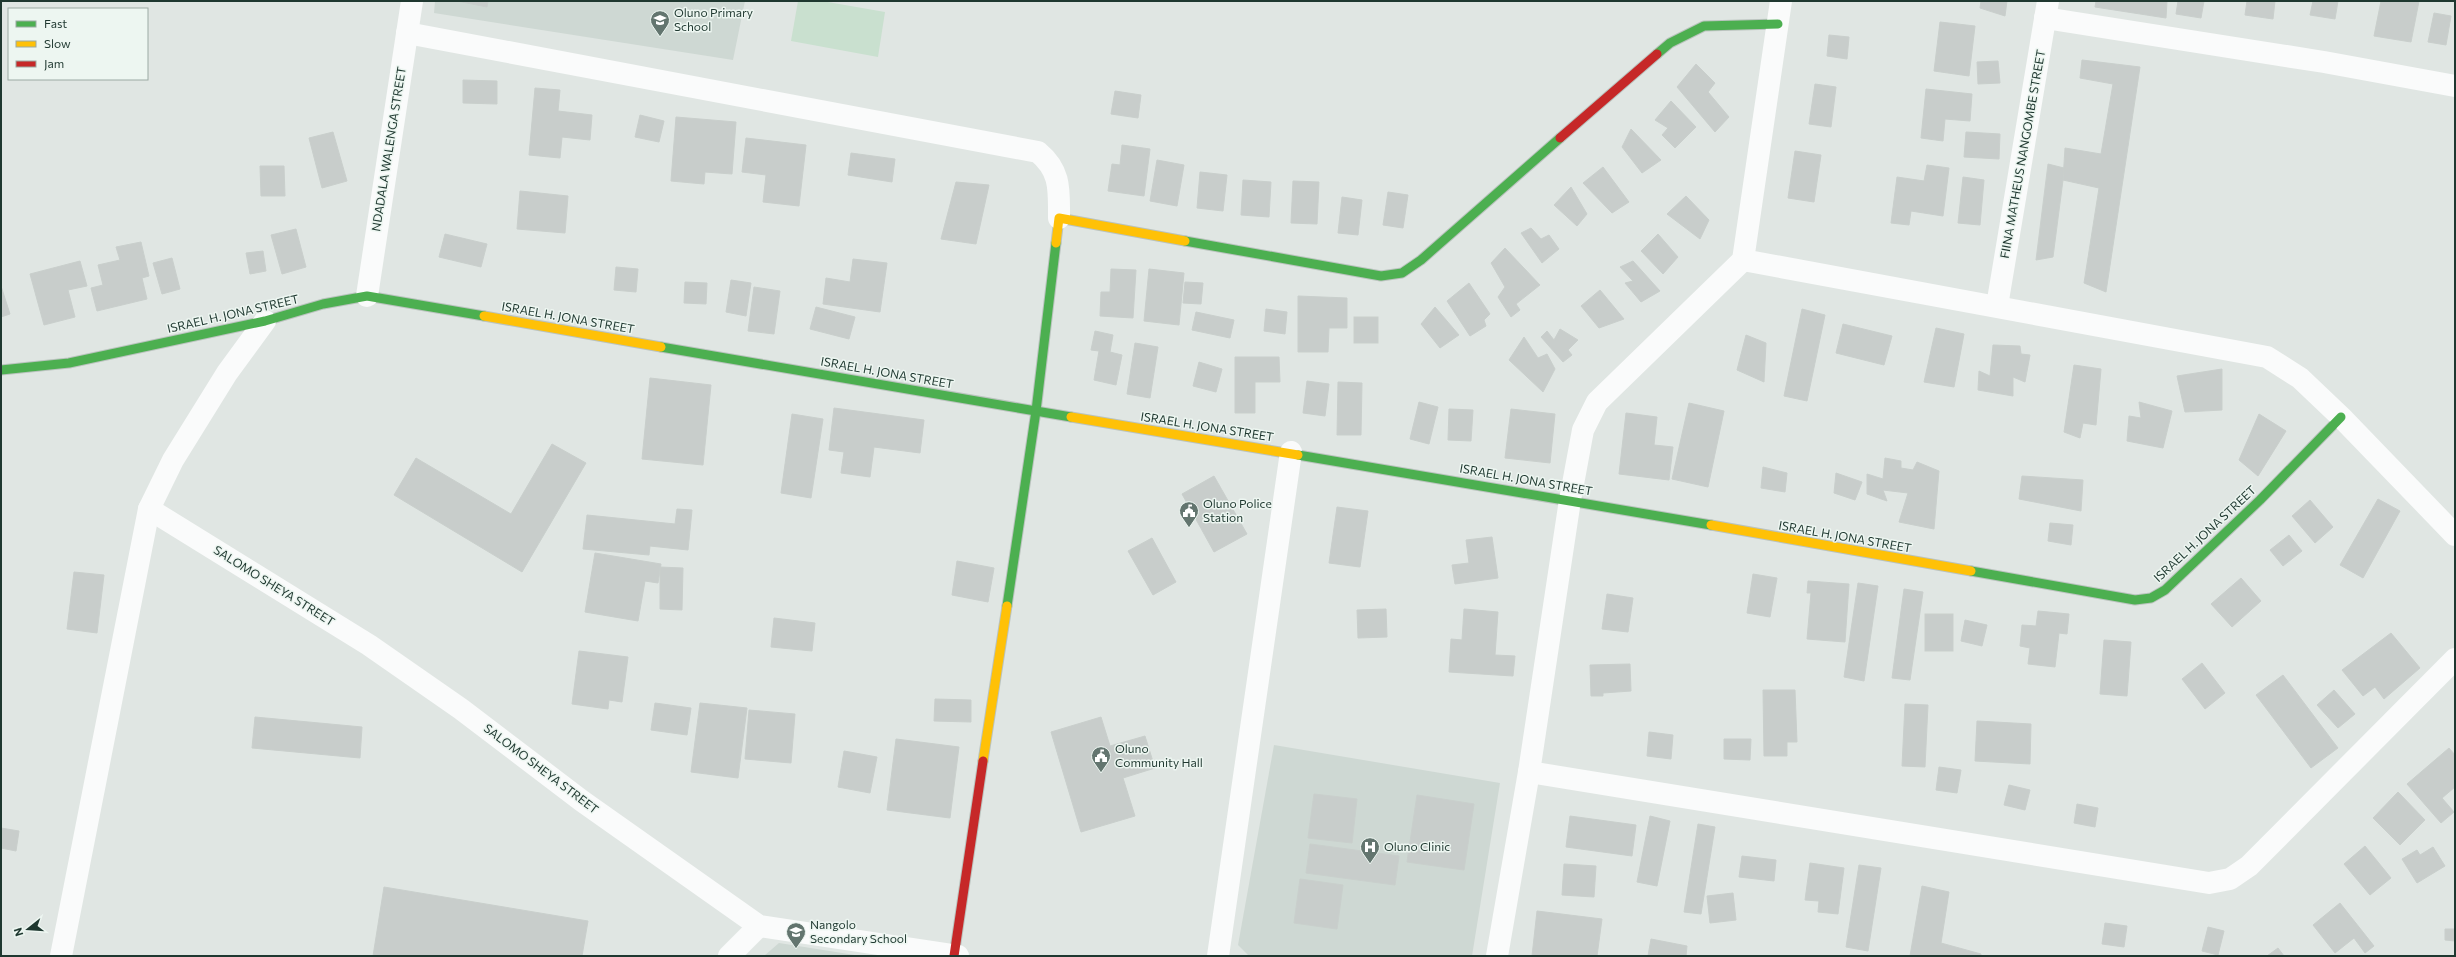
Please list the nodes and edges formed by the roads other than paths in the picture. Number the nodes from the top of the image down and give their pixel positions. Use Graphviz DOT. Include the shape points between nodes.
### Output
graph roads {
  1 [pos="412,1"];
  2 [pos="1781,1"];
  3 [pos="2047,10"];
  4 [pos="1778,24"];
  5 [pos="407,32"];
  6 [pos="2455,86"];
  7 [pos="1059,218"];
  8 [pos="1743,260"];
  9 [pos="367,296"];
  10 [pos="1997,306"];
  11 [pos="265,321"];
  12 [pos="1,370"];
  13 [pos="1036,411"];
  14 [pos="2341,417"];
  15 [pos="1290,452"];
  16 [pos="1570,500"];
  17 [pos="150,509"];
  18 [pos="2455,535"];
  19 [pos="2455,659"];
  20 [pos="1529,772"];
  21 [pos="758,926"];
  22 [pos="61,956"];
  23 [pos="729,956"];
  24 [pos="954,956"];
  25 [pos="958,956"];
  26 [pos="1218,956"];
  27 [pos="1496,956"];
  1 -- 5 [label="street, NDADALA WALENGA STREET"];
  2 -- 4 [label="street"];
  3 -- 6 [label="street"];
  3 -- 10 [label="street, FIINA MATHEUS NANGOMBE STREET"];
  4 -- 7 [label="street" via="1704,26 1670,42 1421,260 1402,273 1381,276"];
  4 -- 8 [label="street"];
  5 -- 7 [label="street" via="1038,152 1057,174"];
  5 -- 9 [label="street, NDADALA WALENGA STREET"];
  7 -- 13 [label="street"];
  8 -- 10 [label="street"];
  8 -- 16 [label="street" via="1597,402 1583,430"];
  9 -- 11 [label="street, ISRAEL H. JONA STREET" via="323,304"];
  9 -- 13 [label="street, ISRAEL H. JONA STREET"];
  10 -- 14 [label="street" via="2267,357 2300,378"];
  11 -- 12 [label="street, ISRAEL H. JONA STREET" via="69,363"];
  11 -- 17 [label="street" via="227,373 173,460"];
  13 -- 15 [label="street, ISRAEL H. JONA STREET"];
  13 -- 24 [label="street"];
  14 -- 16 [label="street, ISRAEL H. JONA STREET" via="2260,500 2165,590 2151,598 2135,600"];
  14 -- 18 [label="street"];
  15 -- 16 [label="street, ISRAEL H. JONA STREET"];
  15 -- 26 [label="street"];
  16 -- 20 [label="street"];
  17 -- 21 [label="street, SALOMO SHEYA STREET" via="369,645"];
  17 -- 22 [label="street"];
  19 -- 20 [label="street" via="2249,866 2230,879 2208,882"];
  20 -- 27 [label="street"];
  21 -- 23 [label="street"];
  21 -- 24 [label="street, SALOMO SHEYA STREET"];
  24 -- 25 [label="street, SALOMO SHEYA STREET"];
}
